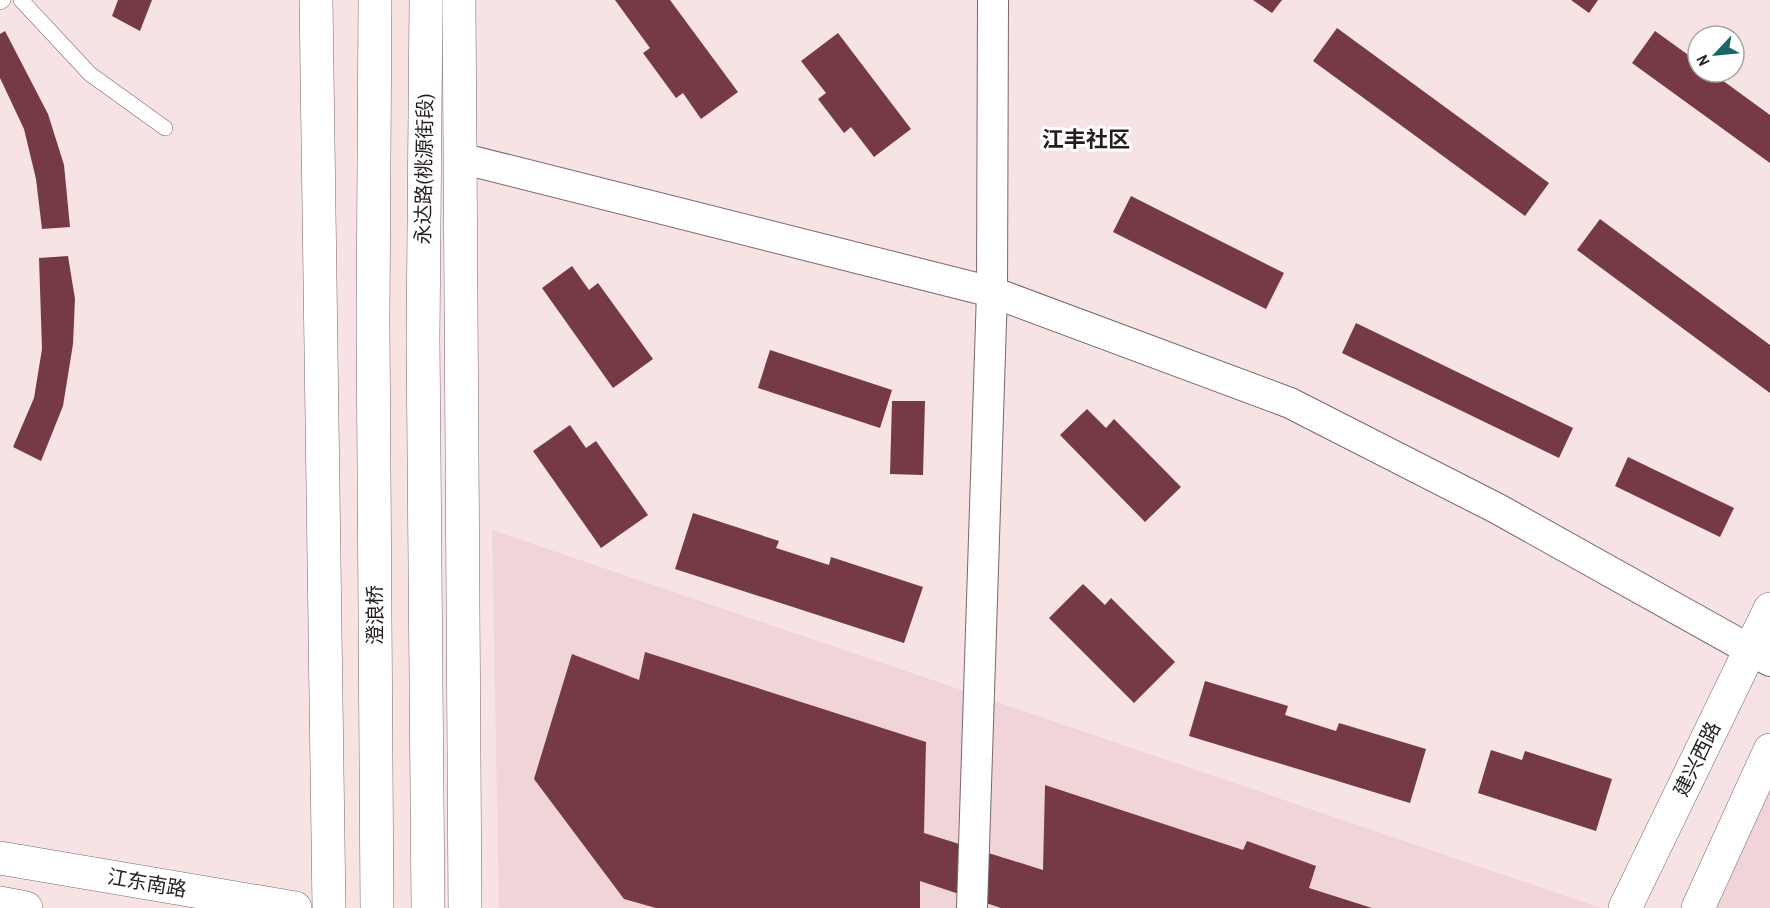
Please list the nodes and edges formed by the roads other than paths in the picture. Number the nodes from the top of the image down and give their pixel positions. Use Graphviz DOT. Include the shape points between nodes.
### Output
graph roads {
  1 [pos="21,0"];
  2 [pos="316,0"];
  3 [pos="375,0"];
  4 [pos="426,0"];
  5 [pos="459,0"];
  6 [pos="993,0"];
  7 [pos="165,128"];
  8 [pos="460,158"];
  9 [pos="992,292"];
  10 [pos="1770,609"];
  11 [pos="1760,655"];
  12 [pos="1770,750"];
  13 [pos="0,858"];
  14 [pos="0,903"];
  15 [pos="26,908"];
  16 [pos="295,908"];
  17 [pos="329,908"];
  18 [pos="377,908"];
  19 [pos="428,908"];
  20 [pos="465,908"];
  21 [pos="972,908"];
  22 [pos="1624,908"];
  23 [pos="1698,908"];
  1 -- 7 [label="lane" via="90,74"];
  2 -- 17 [label="main road"];
  3 -- 18 [label="main road, 澄浪桥"];
  4 -- 19 [label="main road, 永达路(桃源街段)" via="423,339"];
  5 -- 8 [label="main road"];
  6 -- 9 [label="street"];
  8 -- 9 [label="street"];
  8 -- 20 [label="main road"];
  9 -- 11 [label="street" via="1290,403 1498,509"];
  9 -- 21 [label="street"];
  10 -- 11 [label="main road, 建兴西路"];
  11 -- 22 [label="main road, 建兴西路"];
  12 -- 23 [label="main road"];
  13 -- 16 [label="main road, 江东南路"];
  14 -- 15 [label="main road"];
}
